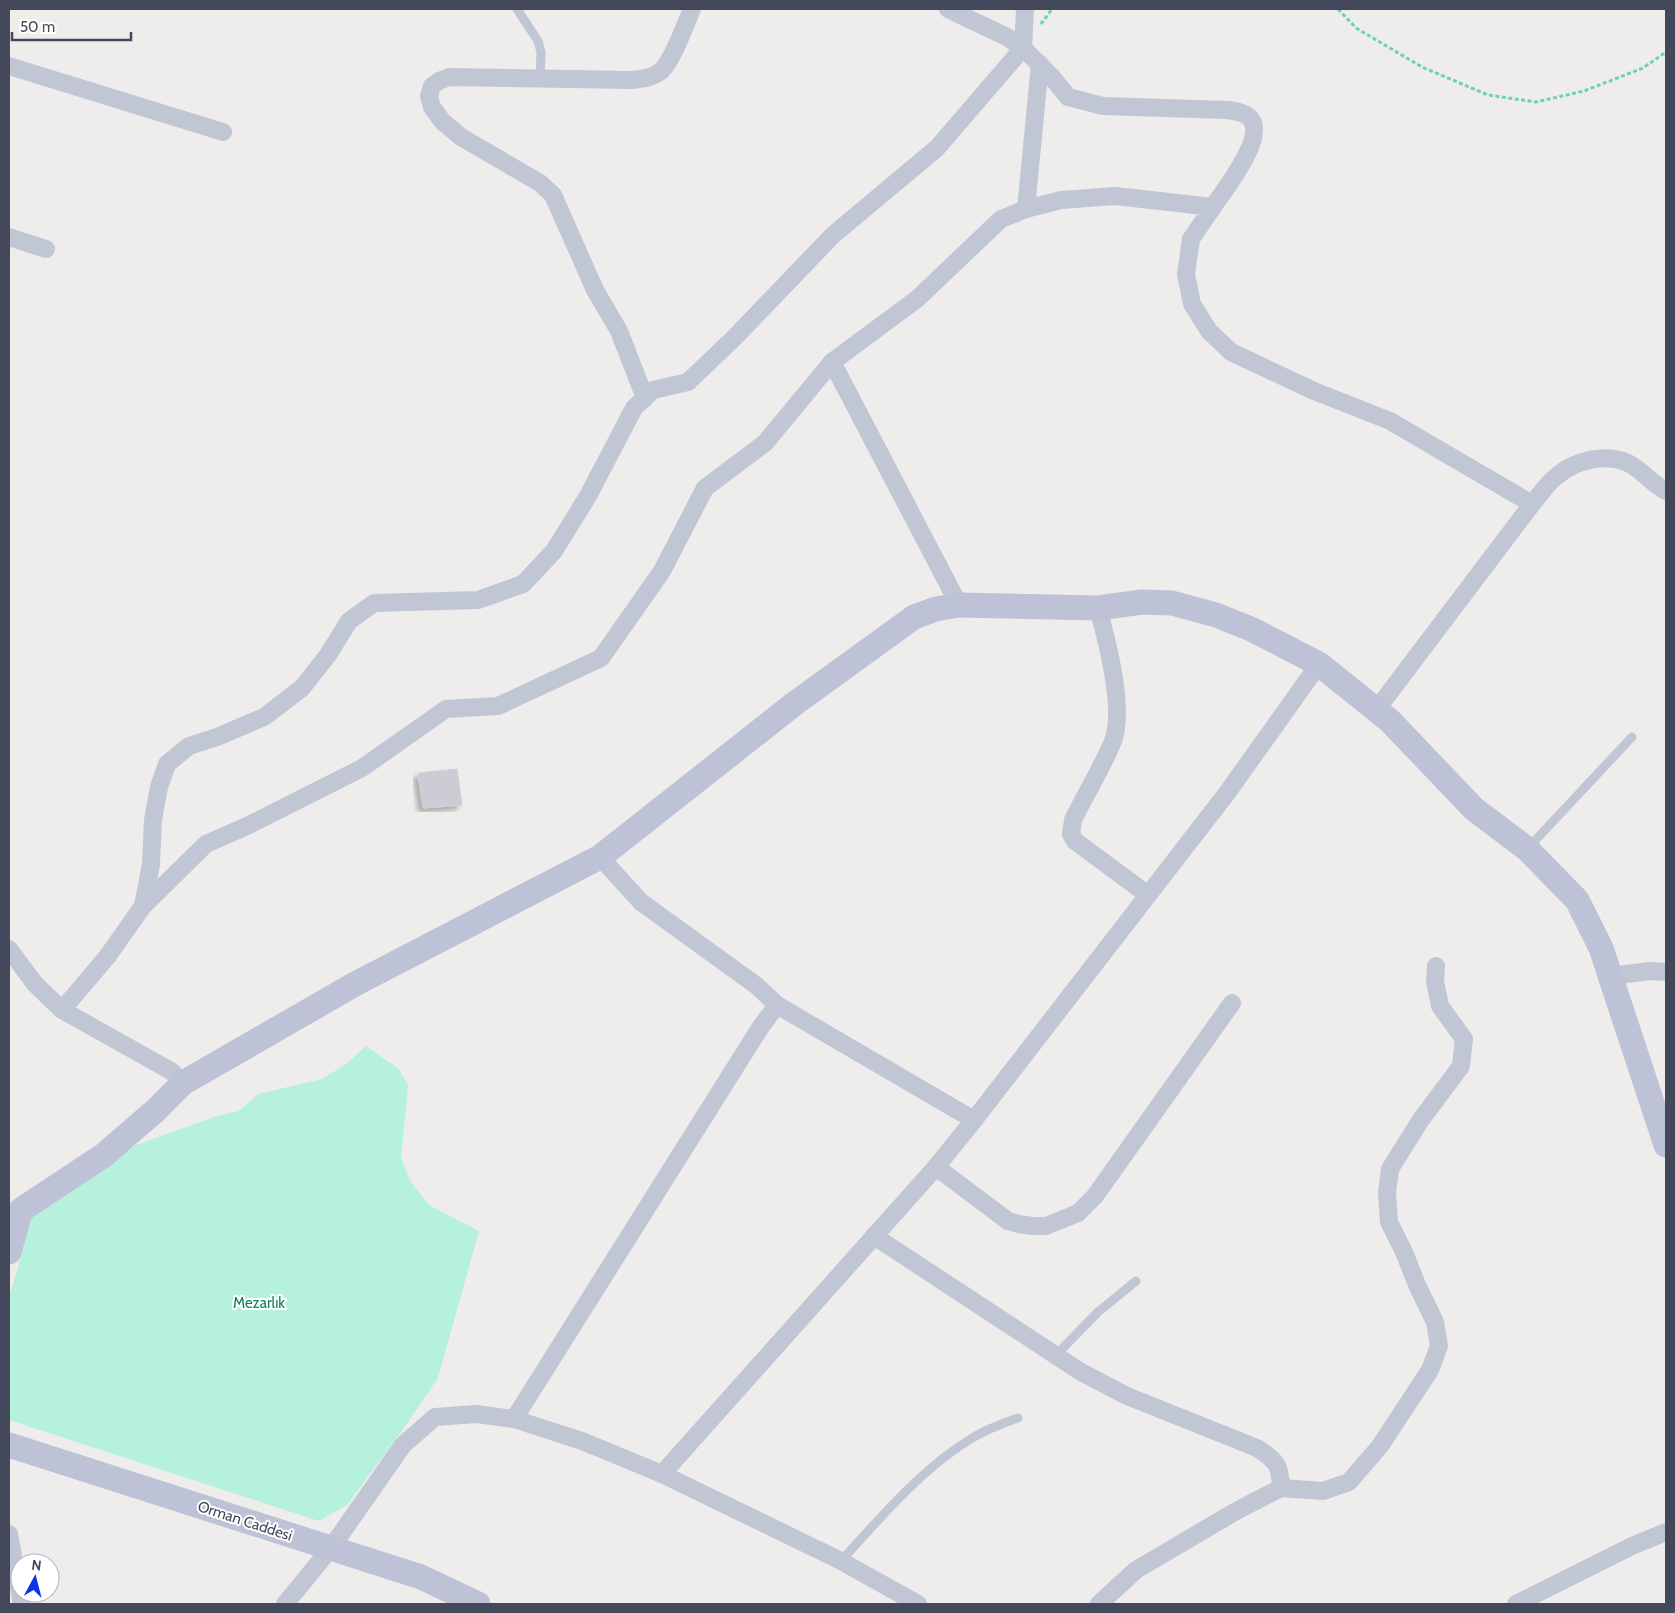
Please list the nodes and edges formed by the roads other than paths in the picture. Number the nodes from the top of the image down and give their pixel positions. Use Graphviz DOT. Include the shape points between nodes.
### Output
graph roads {
  1 [pos="517,9"];
  2 [pos="692,9"];
  3 [pos="948,9"];
  4 [pos="1025,9"];
  5 [pos="1023,48"];
  6 [pos="1040,64"];
  7 [pos="9,66"];
  8 [pos="540,78"];
  9 [pos="223,132"];
  10 [pos="1213,207"];
  11 [pos="1026,209"];
  12 [pos="9,237"];
  13 [pos="46,249"];
  14 [pos="832,362"];
  15 [pos="645,398"];
  16 [pos="1666,491"];
  17 [pos="1532,504"];
  18 [pos="959,605"];
  19 [pos="1098,608"];
  20 [pos="1319,664"];
  21 [pos="1377,709"];
  22 [pos="1632,737"];
  23 [pos="1527,850"];
  24 [pos="600,857"];
  25 [pos="1148,895"];
  26 [pos="143,906"];
  27 [pos="9,949"];
  28 [pos="1436,966"];
  29 [pos="1666,972"];
  30 [pos="1610,976"];
  31 [pos="1232,1003"];
  32 [pos="777,1006"];
  33 [pos="62,1010"];
  34 [pos="183,1083"];
  35 [pos="974,1120"];
  36 [pos="1666,1146"];
  37 [pos="936,1167"];
  38 [pos="874,1236"];
  39 [pos="9,1252"];
  40 [pos="1136,1281"];
  41 [pos="1056,1355"];
  42 [pos="1018,1418"];
  43 [pos="514,1419"];
  44 [pos="9,1445"];
  45 [pos="662,1474"];
  46 [pos="1281,1488"];
  47 [pos="1666,1532"];
  48 [pos="9,1534"];
  49 [pos="331,1548"];
  50 [pos="11,1553"];
  51 [pos="841,1561"];
  52 [pos="285,1604"];
  53 [pos="478,1604"];
  54 [pos="918,1604"];
  55 [pos="1099,1604"];
  56 [pos="1516,1604"];
  1 -- 8 [label="lane" via="538,41"];
  2 -- 8 [label="street" via="670,58 662,70 648,78"];
  3 -- 5 [label="street"];
  4 -- 5 [label="street"];
  5 -- 6 [label="street"];
  5 -- 15 [label="street" via="937,148 833,235 688,382 653,390"];
  6 -- 10 [label="street" via="1068,97 1103,106 1227,110 1250,118 1255,126 1255,137 1243,162"];
  6 -- 11 [label="street"];
  7 -- 9 [label="street"];
  8 -- 15 [label="street" via="449,77 432,86 429,96 442,121 461,137 540,182 553,195 595,290 618,331"];
  10 -- 11 [label="street" via="1114,196 1061,200"];
  10 -- 17 [label="street" via="1191,239 1186,274 1192,304 1209,331 1231,352 1314,391 1390,421"];
  11 -- 14 [label="street" via="1001,220 917,299"];
  12 -- 13 [label="street"];
  14 -- 18 [label="street"];
  14 -- 26 [label="street" via="765,443 706,488 662,571 601,658 498,706 446,709 362,768 206,844"];
  15 -- 26 [label="street" via="634,408 588,496 554,551 523,584 478,600 374,603 349,621 302,688 264,717 188,746 168,764 158,786 151,864"];
  16 -- 17 [label="street" via="1629,464 1595,459 1557,475"];
  17 -- 21 [label="street"];
  18 -- 19 [label="street"];
  18 -- 24 [label="street" via="914,617 794,704"];
  19 -- 20 [label="street" via="1142,602 1172,603 1251,629"];
  19 -- 25 [label="street" via="1114,683 1117,724 1113,740 1073,820 1071,834 1075,842"];
  20 -- 21 [label="street"];
  20 -- 25 [label="street"];
  21 -- 23 [label="street" via="1474,809"];
  22 -- 23 [label="lane"];
  23 -- 30 [label="street" via="1577,900 1601,948"];
  24 -- 32 [label="street" via="641,902 757,986"];
  24 -- 34 [label="street" via="355,984"];
  25 -- 35 [label="street"];
  26 -- 33 [label="street" via="107,957"];
  27 -- 33 [label="street" via="35,984"];
  28 -- 46 [label="street" via="1440,1006 1464,1039 1461,1066 1390,1168 1387,1192 1389,1222 1435,1322 1438,1346 1430,1370 1385,1439 1349,1482 1323,1492"];
  29 -- 30 [label="street"];
  30 -- 36 [label="street"];
  31 -- 37 [label="street" via="1095,1196 1078,1212 1046,1226 1008,1221"];
  32 -- 35 [label="street"];
  32 -- 43 [label="street" via="760,1028"];
  33 -- 34 [label="street" via="171,1071"];
  34 -- 39 [label="street" via="104,1155 21,1210"];
  35 -- 37 [label="street"];
  37 -- 38 [label="street"];
  38 -- 41 [label="street"];
  38 -- 45 [label="street"];
  40 -- 41 [label="lane" via="1098,1312"];
  41 -- 46 [label="street" via="1127,1396 1257,1448 1272,1457 1280,1472"];
  42 -- 51 [label="lane" via="978,1434 954,1450 898,1500"];
  43 -- 45 [label="street" via="582,1441"];
  43 -- 49 [label="street" via="476,1414 435,1417 403,1445"];
  44 -- 49 [label="street, Orman Caddesi"];
  45 -- 51 [label="street"];
  46 -- 55 [label="street" via="1136,1570"];
  47 -- 56 [label="street"];
  48 -- 50 [label="street"];
  49 -- 52 [label="street"];
  49 -- 53 [label="street, Orman Caddesi" via="421,1577"];
  51 -- 54 [label="street"];
}
